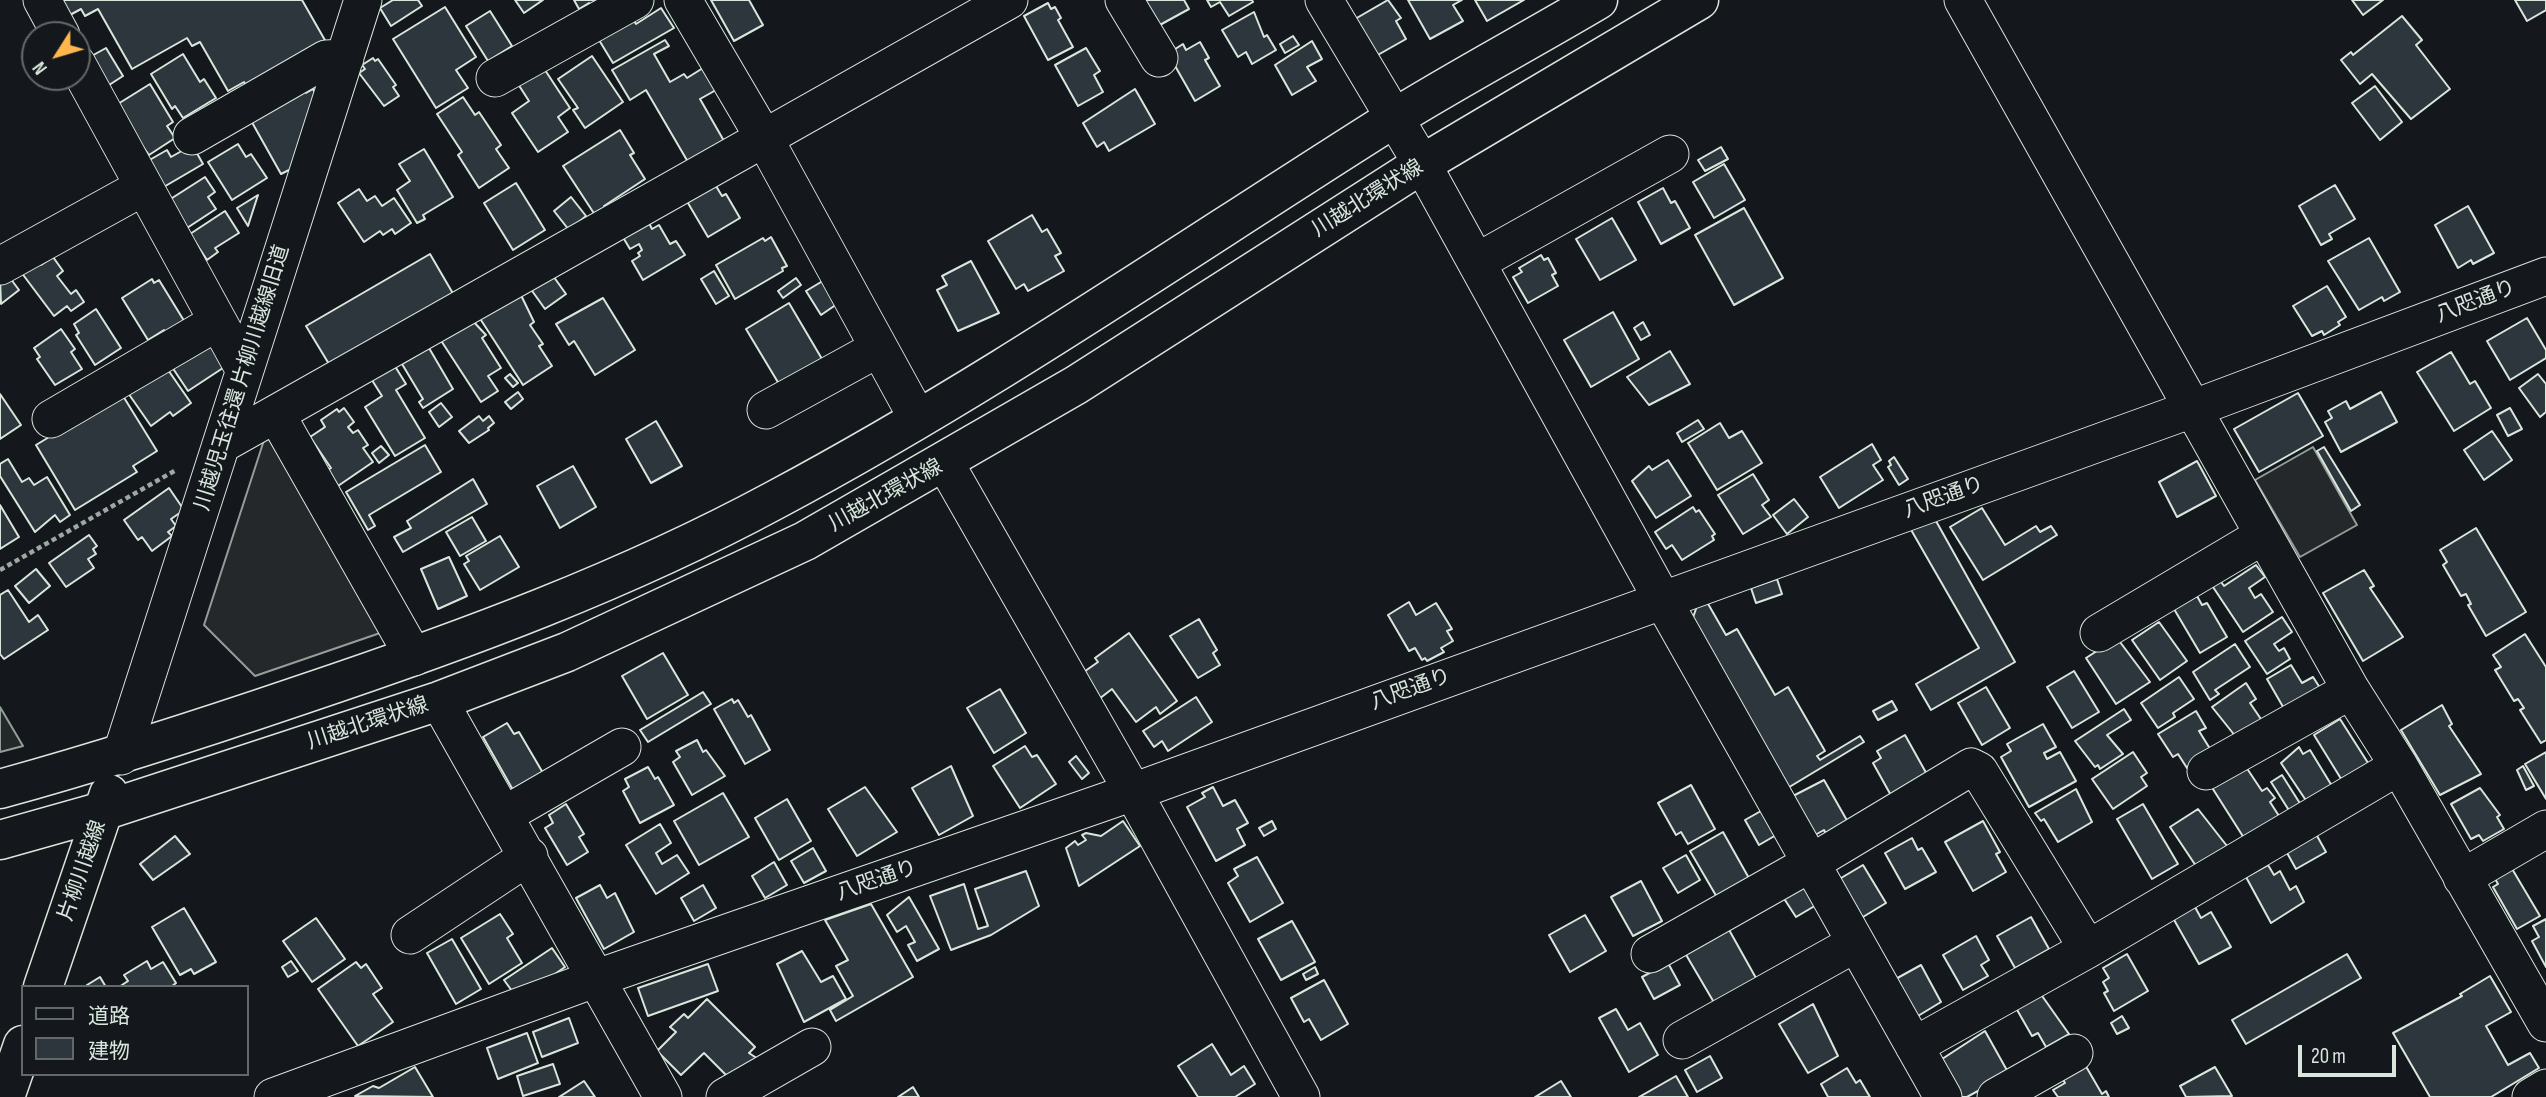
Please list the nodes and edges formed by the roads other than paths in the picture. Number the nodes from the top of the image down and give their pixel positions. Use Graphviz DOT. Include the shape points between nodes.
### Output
graph roads {
  1 [pos="42,0"];
  2 [pos="635,0"];
  3 [pos="683,0"];
  4 [pos="1009,0"];
  5 [pos="1124,0"];
  6 [pos="1324,0"];
  7 [pos="1598,0"];
  8 [pos="1699,0"];
  9 [pos="1963,0"];
  10 [pos="53,21"];
  11 [pos="350,21"];
  12 [pos="1159,58"];
  13 [pos="495,78"];
  14 [pos="91,90"];
  15 [pos="1393,119"];
  16 [pos="192,136"];
  17 [pos="764,138"];
  18 [pos="1670,154"];
  19 [pos="1422,164"];
  20 [pos="143,187"];
  21 [pos="1477,262"];
  22 [pos="0,266"];
  23 [pos="2546,276"];
  24 [pos="217,322"];
  25 [pos="879,348"];
  26 [pos="244,369"];
  27 [pos="2192,409"];
  28 [pos="766,410"];
  29 [pos="276,414"];
  30 [pos="51,419"];
  31 [pos="918,419"];
  32 [pos="224,443"];
  33 [pos="946,463"];
  34 [pos="2263,535"];
  35 [pos="1662,599"];
  36 [pos="2099,633"];
  37 [pos="414,657"];
  38 [pos="2351,690"];
  39 [pos="439,701"];
  40 [pos="622,747"];
  41 [pos="121,756"];
  42 [pos="2399,766"];
  43 [pos="2206,771"];
  44 [pos="0,789"];
  45 [pos="1133,792"];
  46 [pos="103,811"];
  47 [pos="506,814"];
  48 [pos="2546,829"];
  49 [pos="0,840"];
  50 [pos="529,856"];
  51 [pos="1811,863"];
  52 [pos="2462,878"];
  53 [pos="410,935"];
  54 [pos="1856,943"];
  55 [pos="2088,949"];
  56 [pos="1650,954"];
  57 [pos="597,978"];
  58 [pos="44,985"];
  59 [pos="2546,1023"];
  60 [pos="1682,1040"];
  61 [pos="1914,1046"];
  62 [pos="812,1047"];
  63 [pos="21,1051"];
  64 [pos="2074,1053"];
  65 [pos="2546,1088"];
  66 [pos="1293,1094"];
  67 [pos="5,1097"];
  68 [pos="273,1097"];
  69 [pos="663,1097"];
  70 [pos="725,1097"];
  71 [pos="1943,1097"];
  72 [pos="1996,1097"];
  73 [pos="2531,1097"];
  1 -- 10 [label="street"];
  2 -- 13 [label="street"];
  3 -- 17 [label="street"];
  4 -- 17 [label="street"];
  5 -- 12 [label="street"];
  6 -- 15 [label="street"];
  7 -- 15 [label="main road"];
  8 -- 19 [label="main road, 川越北環状線"];
  9 -- 27 [label="street"];
  11 -- 16 [label="street" via="326,60"];
  11 -- 26 [label="street, 川越児玉往還 片柳川越線旧道"];
  14 -- 20 [label="street"];
  15 -- 19 [label="street"];
  15 -- 31 [label="main road"];
  17 -- 25 [label="street"];
  17 -- 29 [label="street"];
  18 -- 21 [label="street"];
  19 -- 21 [label="street"];
  19 -- 33 [label="main road, 川越北環状線"];
  20 -- 22 [label="street"];
  20 -- 24 [label="street"];
  21 -- 35 [label="street"];
  23 -- 27 [label="street, 八咫通り"];
  24 -- 26 [label="street"];
  24 -- 30 [label="street"];
  25 -- 28 [label="street"];
  25 -- 31 [label="street"];
  26 -- 32 [label="street, 川越児玉往還 片柳川越線旧道"];
  27 -- 34 [label="street"];
  27 -- 35 [label="street, 八咫通り"];
  29 -- 32 [label="street"];
  29 -- 37 [label="street"];
  31 -- 37 [label="main road" via="690,542 517,618"];
  32 -- 41 [label="street, 川越児玉往還 片柳川越線旧道"];
  33 -- 39 [label="main road, 川越北環状線" via="805,541 679,603"];
  33 -- 45 [label="street"];
  34 -- 36 [label="street"];
  34 -- 38 [label="street"];
  35 -- 45 [label="street, 八咫通り"];
  35 -- 51 [label="street"];
  37 -- 41 [label="main road"];
  38 -- 42 [label="street"];
  38 -- 43 [label="street"];
  39 -- 46 [label="main road, 川越北環状線"];
  39 -- 47 [label="street"];
  40 -- 47 [label="street"];
  41 -- 44 [label="main road"];
  41 -- 46 [label="main road, 片柳川越線"];
  42 -- 52 [label="street"];
  42 -- 55 [label="street"];
  45 -- 57 [label="street, 八咫通り"];
  45 -- 66 [label="street"];
  46 -- 49 [label="main road, 川越北環状線"];
  46 -- 58 [label="main road, 片柳川越線"];
  47 -- 50 [label="street"];
  48 -- 52 [label="street"];
  50 -- 53 [label="street"];
  50 -- 57 [label="street"];
  51 -- 54 [label="street"];
  51 -- 55 [label="street" via="1971,766 1979,771"];
  51 -- 56 [label="street"];
  52 -- 59 [label="street"];
  54 -- 60 [label="street"];
  54 -- 61 [label="street"];
  55 -- 61 [label="street"];
  57 -- 68 [label="street, 八咫通り"];
  57 -- 69 [label="street"];
  61 -- 71 [label="street"];
  62 -- 70 [label="street"];
  63 -- 67 [label="main road"];
  64 -- 72 [label="street"];
  65 -- 73 [label="street"];
}
